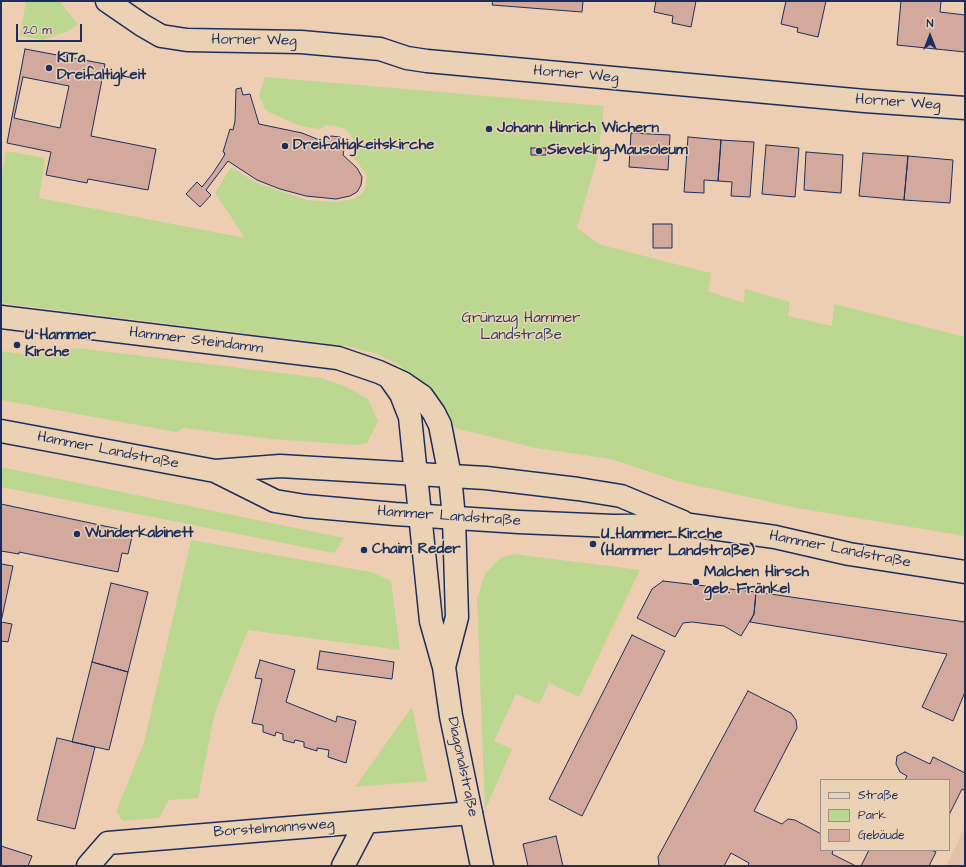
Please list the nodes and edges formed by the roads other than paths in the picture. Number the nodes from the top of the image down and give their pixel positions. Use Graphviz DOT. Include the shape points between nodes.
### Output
graph roads {
  1 [pos="107,1"];
  2 [pos="965,108"];
  3 [pos="1,317"];
  4 [pos="388,376"];
  5 [pos="1,431"];
  6 [pos="215,471"];
  7 [pos="416,474"];
  8 [pos="450,476"];
  9 [pos="420,515"];
  10 [pos="454,518"];
  11 [pos="690,525"];
  12 [pos="965,572"];
  13 [pos="444,667"];
  14 [pos="472,813"];
  15 [pos="366,822"];
  16 [pos="88,866"];
  17 [pos="343,866"];
  18 [pos="482,866"];
  1 -- 2 [label="street, Horner Weg" via="161,36 187,40 301,42 380,49 407,58 435,62"];
  3 -- 4 [label="street, Hammer Steindamm" via="338,358"];
  4 -- 7 [label="street, Hammer Steindamm" via="408,409"];
  4 -- 8 [label="street, Hammer Steindamm" via="422,396 434,413 443,438"];
  5 -- 6 [label="street, Hammer Landstraße"];
  6 -- 7 [label="street, Hammer Landstraße" via="280,466"];
  6 -- 9 [label="street, Hammer Landstraße" via="275,501"];
  7 -- 8 [label="street, Hammer Landstraße"];
  7 -- 9 [label="street, Hammer Steindamm"];
  8 -- 10 [label="street, Hammer Steindamm"];
  8 -- 11 [label="street, Hammer Landstraße" via="621,496"];
  9 -- 10 [label="street, Hammer Landstraße"];
  9 -- 13 [label="street, Diagonalstraße" via="431,621"];
  10 -- 11 [label="street, Hammer Landstraße" via="613,526"];
  10 -- 13 [label="street, Diagonalstraße" via="457,617"];
  11 -- 12 [label="street, Hammer Landstraße" via="775,537 849,554"];
  13 -- 14 [label="street, Diagonalstraße" via="451,716"];
  14 -- 15 [label="street, Borstelmannsweg"];
  14 -- 18 [label="street, Diagonalstraße"];
  15 -- 16 [label="street, Borstelmannsweg" via="108,843"];
  15 -- 17 [label="street"];
}
